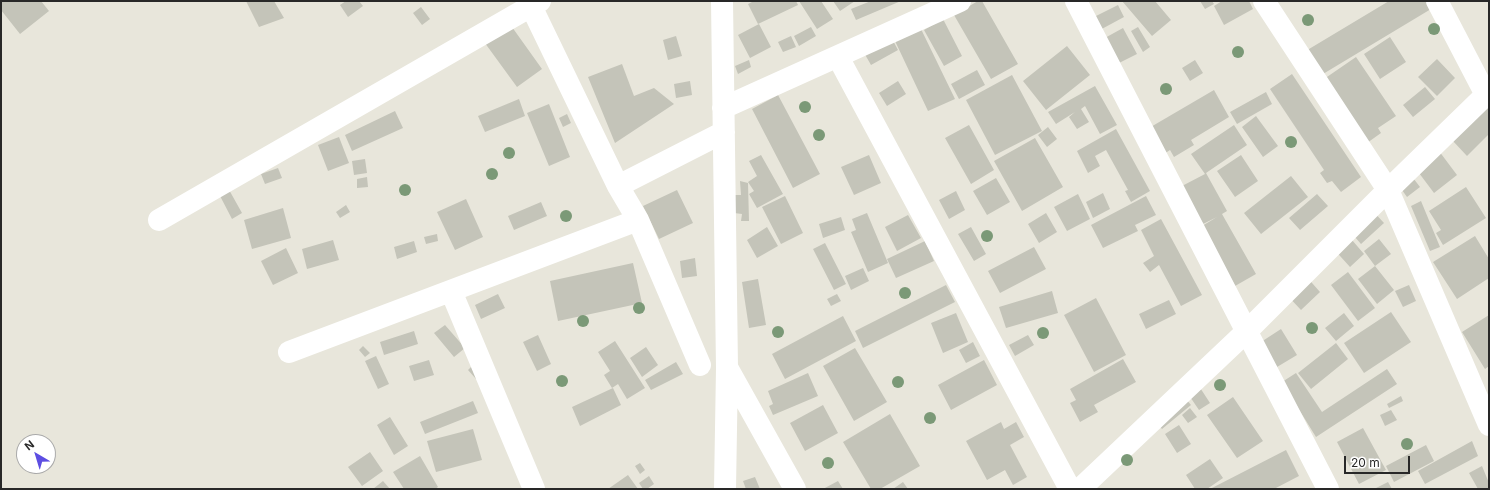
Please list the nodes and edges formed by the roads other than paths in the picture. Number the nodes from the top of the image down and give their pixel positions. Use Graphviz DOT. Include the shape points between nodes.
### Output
graph roads {
  1 [pos="722,1"];
  2 [pos="960,1"];
  3 [pos="1076,1"];
  4 [pos="1264,1"];
  5 [pos="1437,1"];
  6 [pos="536,4"];
  7 [pos="838,57"];
  8 [pos="1487,93"];
  9 [pos="723,108"];
  10 [pos="724,132"];
  11 [pos="618,186"];
  12 [pos="1388,190"];
  13 [pos="159,220"];
  14 [pos="638,220"];
  15 [pos="451,291"];
  16 [pos="1246,331"];
  17 [pos="289,352"];
  18 [pos="700,365"];
  19 [pos="727,368"];
  20 [pos="1489,426"];
  21 [pos="534,489"];
  22 [pos="725,489"];
  23 [pos="796,489"];
  24 [pos="1070,489"];
  25 [pos="1080,489"];
  26 [pos="1328,489"];
  1 -- 9 [label="street"];
  2 -- 7 [label="street"];
  3 -- 16 [label="street"];
  4 -- 12 [label="street"];
  5 -- 8 [label="street"];
  6 -- 11 [label="street"];
  6 -- 13 [label="street"];
  7 -- 9 [label="street"];
  7 -- 24 [label="street"];
  8 -- 12 [label="street"];
  9 -- 10 [label="street"];
  10 -- 11 [label="street"];
  10 -- 19 [label="street"];
  11 -- 14 [label="street"];
  12 -- 16 [label="street"];
  12 -- 20 [label="street"];
  14 -- 15 [label="street"];
  14 -- 18 [label="street"];
  15 -- 17 [label="street"];
  15 -- 21 [label="street"];
  16 -- 25 [label="street"];
  16 -- 26 [label="street"];
  19 -- 22 [label="street"];
  19 -- 23 [label="street"];
}
